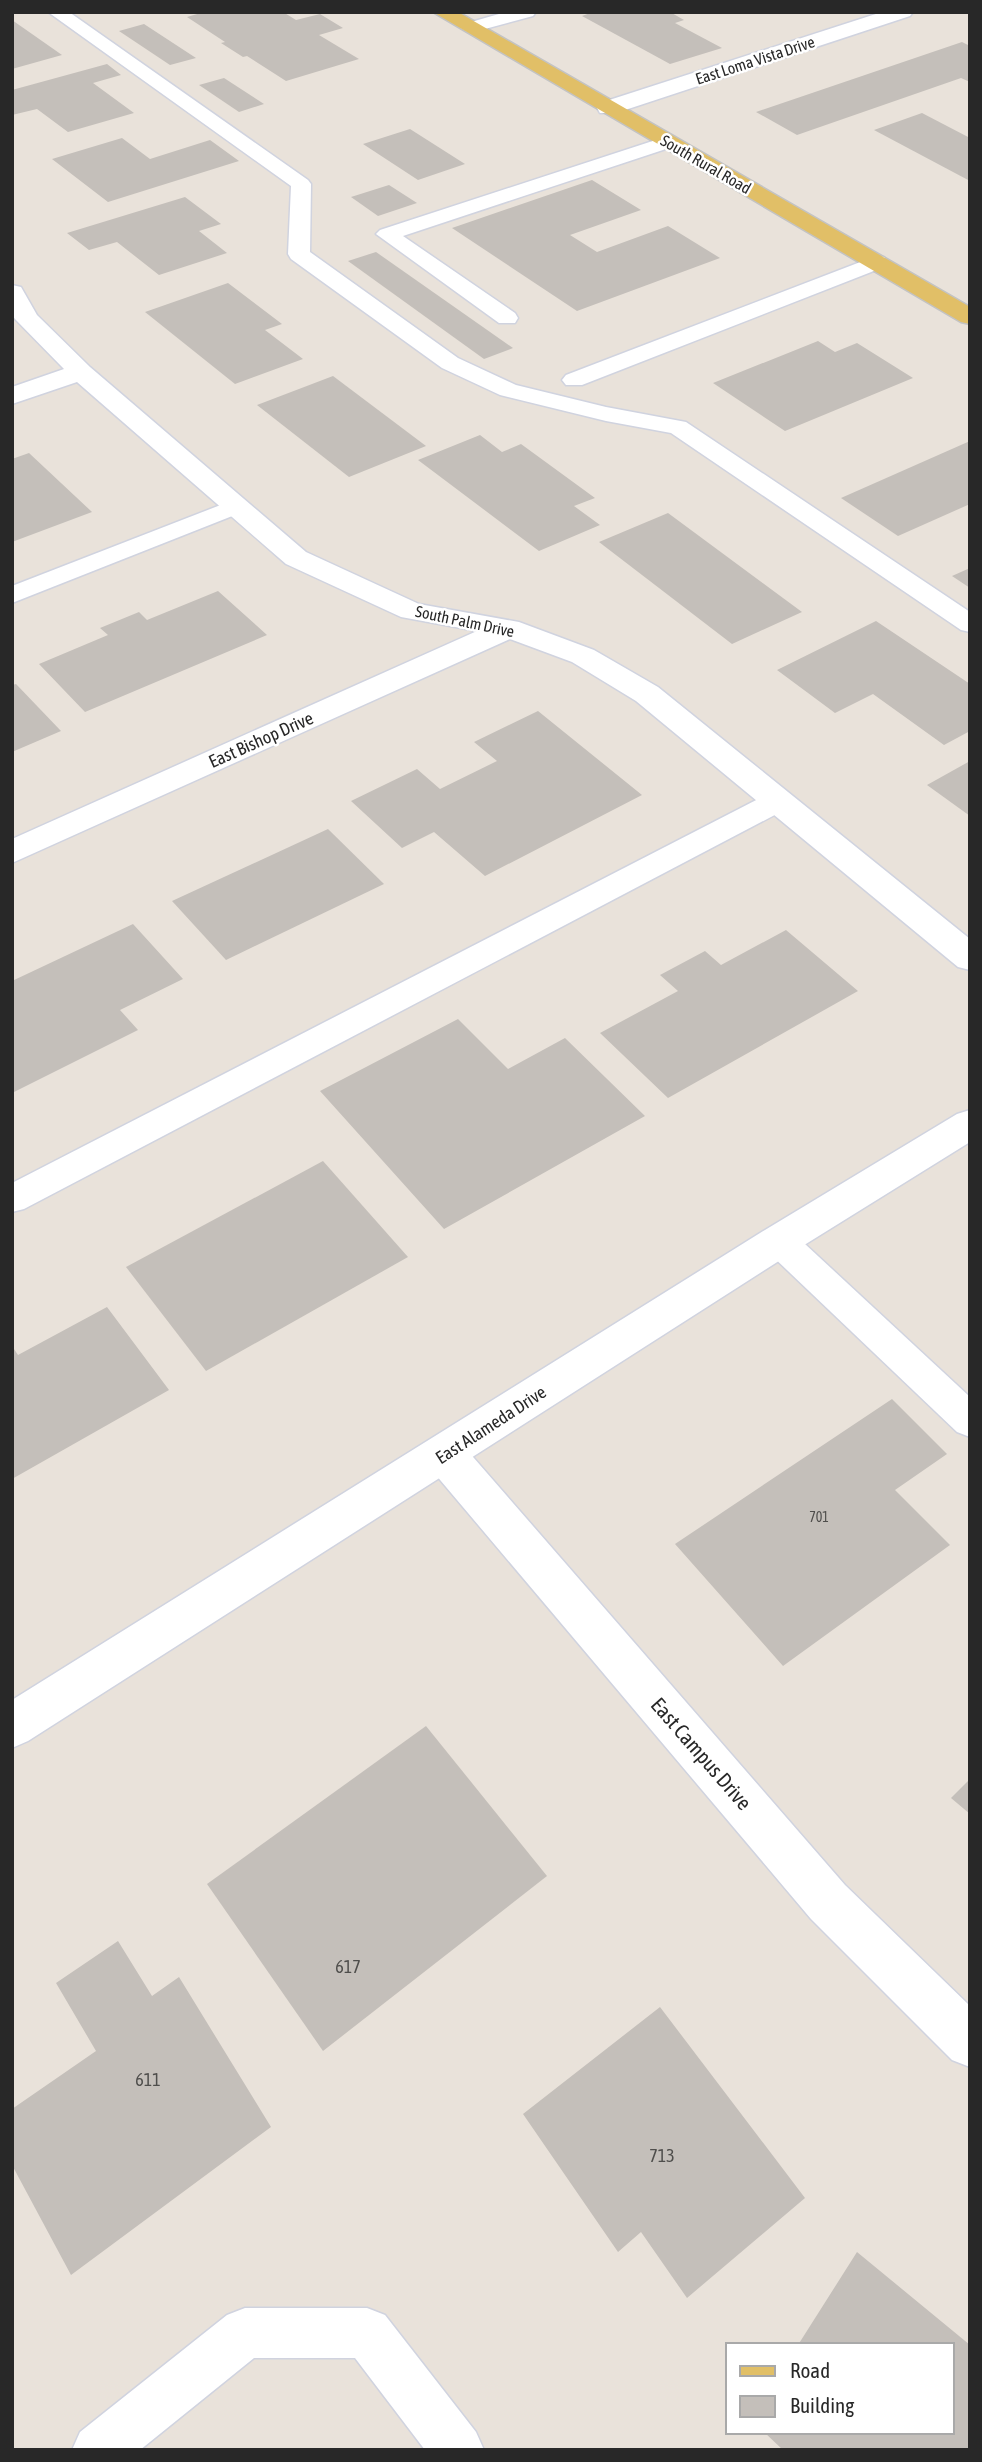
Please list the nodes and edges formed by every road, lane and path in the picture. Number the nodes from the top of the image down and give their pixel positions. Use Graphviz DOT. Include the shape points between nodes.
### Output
graph roads {
  1 [pos="57,12"];
  2 [pos="443,12"];
  3 [pos="527,12"];
  4 [pos="903,12"];
  5 [pos="470,28"];
  6 [pos="608,108"];
  7 [pos="668,142"];
  8 [pos="876,262"];
  9 [pos="12,292"];
  10 [pos="970,317"];
  11 [pos="507,318"];
  12 [pos="81,372"];
  13 [pos="574,380"];
  14 [pos="12,396"];
  15 [pos="236,506"];
  16 [pos="12,595"];
  17 [pos="970,624"];
  18 [pos="509,628"];
  19 [pos="778,801"];
  20 [pos="12,852"];
  21 [pos="970,958"];
  22 [pos="970,1124"];
  23 [pos="12,1199"];
  24 [pos="779,1241"];
  25 [pos="970,1421"];
  26 [pos="444,1455"];
  27 [pos="12,1726"];
  28 [pos="970,2042"];
  29 [pos="98,2450"];
  30 [pos="458,2450"];
  1 -- 17 [label="lane" via="301,184 299,254 450,363 508,390 678,427"];
  2 -- 5 [label="main road, South Rural Road"];
  3 -- 5 [label="lane"];
  4 -- 6 [label="street, East Loma Vista Drive"];
  5 -- 6 [label="main road, South Rural Road"];
  6 -- 7 [label="main road, South Rural Road"];
  7 -- 8 [label="main road, South Rural Road"];
  7 -- 11 [label="lane" via="387,234"];
  8 -- 10 [label="main road, South Rural Road"];
  8 -- 13 [label="lane"];
  9 -- 12 [label="street, South Palm Drive" via="27,319"];
  12 -- 14 [label="street"];
  12 -- 15 [label="street, South Palm Drive"];
  15 -- 16 [label="lane"];
  15 -- 18 [label="street, South Palm Drive" via="296,558 411,611"];
  18 -- 19 [label="street, South Palm Drive" via="583,656 647,694"];
  18 -- 20 [label="street, East Bishop Drive"];
  19 -- 21 [label="street, South Palm Drive"];
  19 -- 23 [label="lane"];
  22 -- 24 [label="street, East Alameda Drive"];
  24 -- 25 [label="lane"];
  24 -- 26 [label="street, East Alameda Drive"];
  26 -- 27 [label="street, East Alameda Drive"];
  26 -- 28 [label="street, East Campus Drive" via="828,1902"];
  29 -- 30 [label="lane" via="245,2333 367,2333"];
}
